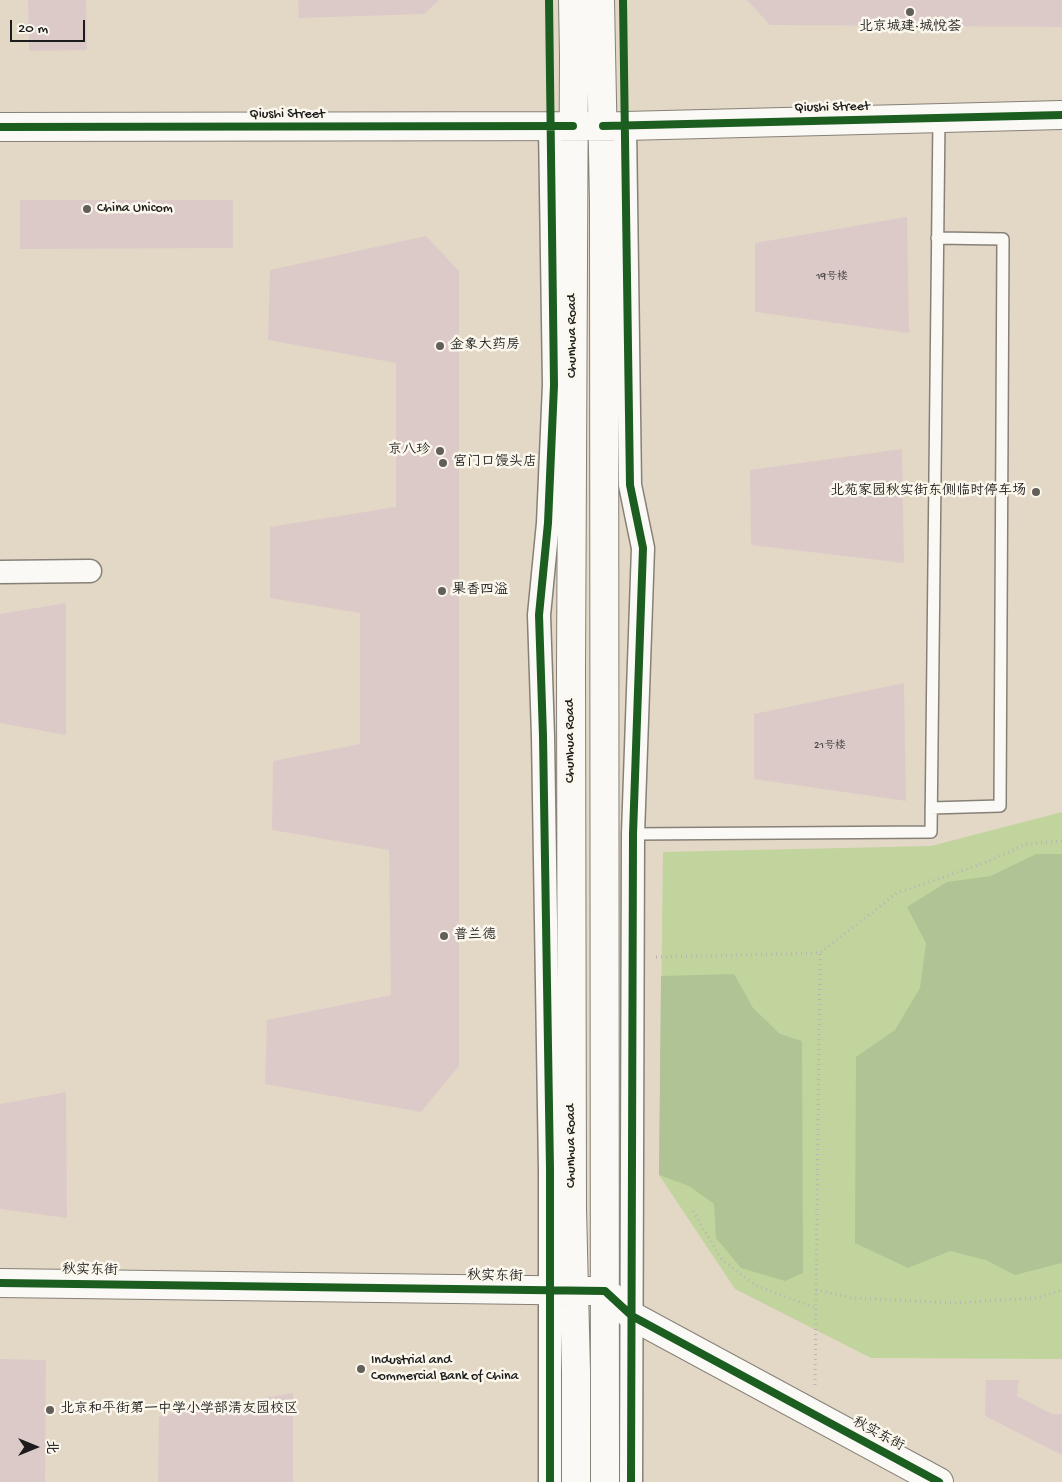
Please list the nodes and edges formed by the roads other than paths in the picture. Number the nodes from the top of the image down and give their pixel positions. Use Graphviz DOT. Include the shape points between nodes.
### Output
graph roads {
  1 [pos="573,0"];
  2 [pos="600,0"];
  3 [pos="1062,116"];
  4 [pos="939,118"];
  5 [pos="561,126"];
  6 [pos="614,126"];
  7 [pos="0,127"];
  8 [pos="937,238"];
  9 [pos="0,572"];
  10 [pos="90,572"];
  11 [pos="931,808"];
  12 [pos="633,834"];
  13 [pos="0,1282"];
  14 [pos="562,1291"];
  15 [pos="605,1291"];
  16 [pos="632,1316"];
  17 [pos="550,1482"];
  18 [pos="576,1482"];
  19 [pos="605,1482"];
  20 [pos="631,1482"];
  21 [pos="938,1482"];
  1 -- 5 [label="street, Chunhua Road"];
  2 -- 6 [label="street"];
  3 -- 4 [label="street, Qiushi Street"];
  4 -- 6 [label="street, Qiushi Street"];
  4 -- 8 [label="lane"];
  5 -- 6 [label="street, Qiushi Street"];
  5 -- 7 [label="street, Qiushi Street"];
  5 -- 14 [label="street, Chunhua Road" via="571,699 572,1190"];
  6 -- 12 [label="street" via="630,485 643,548"];
  6 -- 15 [label="street"];
  8 -- 11 [label="lane"];
  8 -- 11 [label="lane" via="1003,239 1000,806"];
  9 -- 10 [label="street"];
  11 -- 12 [label="lane" via="931,832"];
  12 -- 16 [label="street"];
  13 -- 14 [label="street, 秋实东街"];
  14 -- 15 [label="street, 秋实东街"];
  14 -- 17 [label="street"];
  14 -- 18 [label="street, Chunhua Road" via="576,1404"];
  15 -- 16 [label="street, 秋实东街"];
  15 -- 19 [label="street"];
  16 -- 20 [label="street"];
  16 -- 21 [label="street, 秋实东街"];
}
